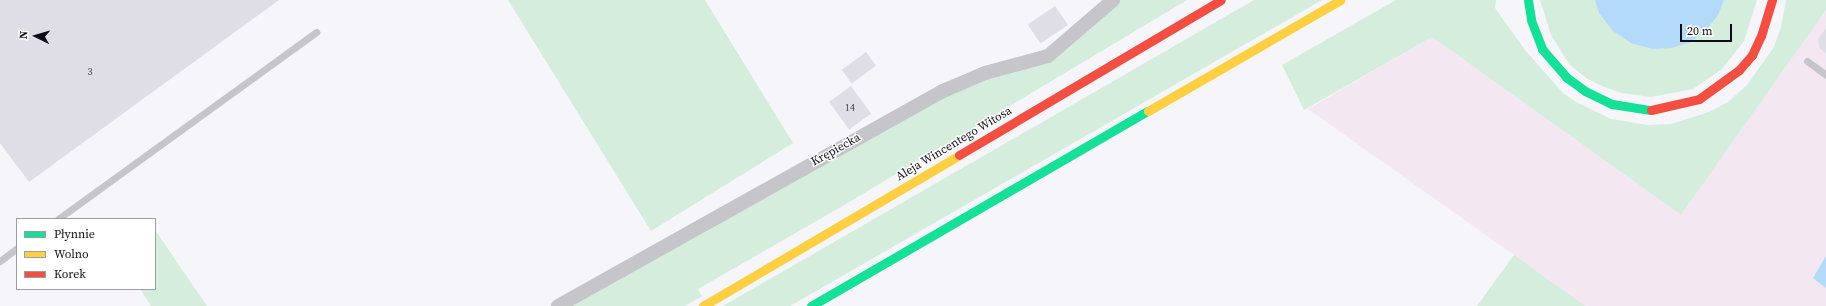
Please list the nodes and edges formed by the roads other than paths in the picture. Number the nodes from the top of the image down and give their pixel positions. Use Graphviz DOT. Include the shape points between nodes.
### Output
graph roads {
  1 [pos="1113,0"];
  2 [pos="1340,0"];
  3 [pos="1528,0"];
  4 [pos="1772,0"];
  5 [pos="1219,1"];
  6 [pos="316,32"];
  7 [pos="1807,61"];
  8 [pos="1826,75"];
  9 [pos="59,218"];
  10 [pos="16,249"];
  11 [pos="0,260"];
  12 [pos="558,306"];
  13 [pos="703,306"];
  14 [pos="811,306"];
  1 -- 12 [label="street, Krępiecka" via="1048,56 985,73 943,91"];
  2 -- 14 [label="main road"];
  3 -- 4 [label="main road" via="1531,20 1542,48 1566,77 1585,91 1612,104 1633,109 1658,110 1699,99 1739,70 1752,55 1761,36"];
  5 -- 13 [label="main road, Aleja Wincentego Witosa"];
  6 -- 9 [label="lane"];
  7 -- 8 [label="lane"];
  10 -- 11 [label="lane"];
}
